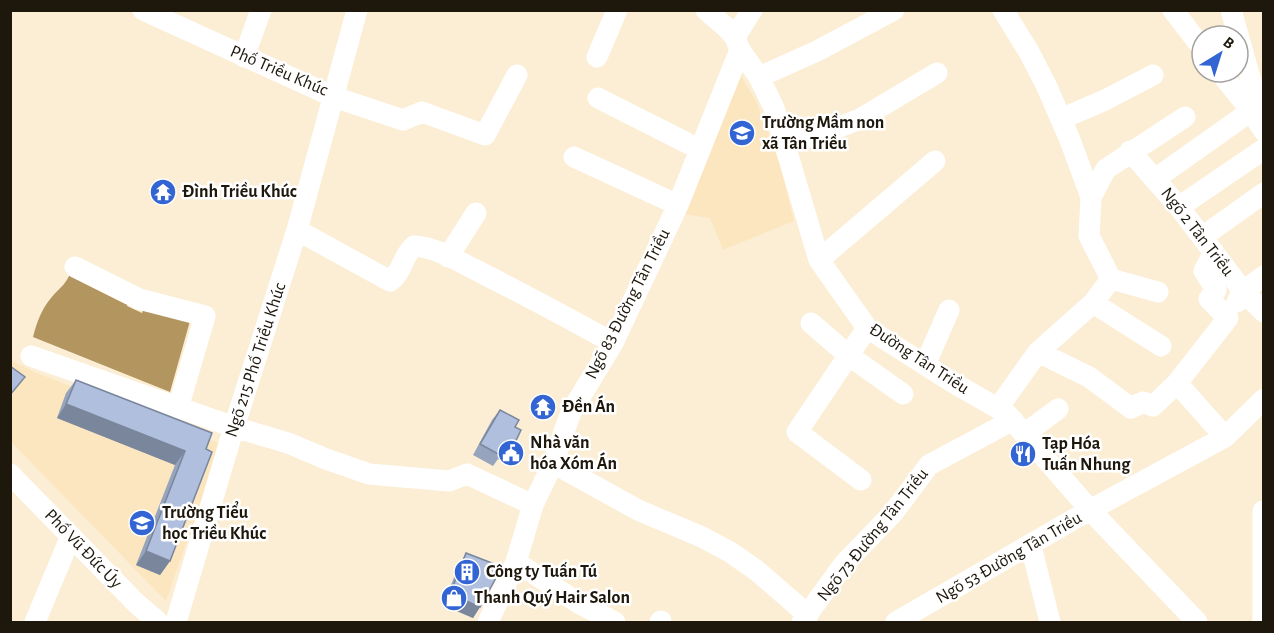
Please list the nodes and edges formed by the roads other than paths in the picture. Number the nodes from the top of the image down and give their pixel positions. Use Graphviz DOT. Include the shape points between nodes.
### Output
graph roads {
  1 [pos="144,10"];
  2 [pos="261,10"];
  3 [pos="357,10"];
  4 [pos="617,10"];
  5 [pos="706,10"];
  6 [pos="752,10"];
  7 [pos="894,10"];
  8 [pos="1003,10"];
  9 [pos="1173,10"];
  10 [pos="1231,10"];
  11 [pos="1190,32"];
  12 [pos="737,44"];
  13 [pos="244,57"];
  14 [pos="597,57"];
  15 [pos="938,73"];
  16 [pos="517,75"];
  17 [pos="1153,75"];
  18 [pos="759,77"];
  19 [pos="1230,84"];
  20 [pos="334,97"];
  21 [pos="598,98"];
  22 [pos="1251,111"];
  23 [pos="1185,117"];
  24 [pos="1061,119"];
  25 [pos="1263,131"];
  26 [pos="783,142"];
  27 [pos="699,149"];
  28 [pos="1263,149"];
  29 [pos="1130,152"];
  30 [pos="574,157"];
  31 [pos="935,161"];
  32 [pos="1155,179"];
  33 [pos="1263,193"];
  34 [pos="1091,197"];
  35 [pos="678,205"];
  36 [pos="1179,207"];
  37 [pos="476,213"];
  38 [pos="297,230"];
  39 [pos="1208,244"];
  40 [pos="448,257"];
  41 [pos="819,260"];
  42 [pos="75,267"];
  43 [pos="1263,276"];
  44 [pos="1111,279"];
  45 [pos="1243,291"];
  46 [pos="1158,292"];
  47 [pos="1093,303"];
  48 [pos="949,310"];
  49 [pos="1263,312"];
  50 [pos="1228,318"];
  51 [pos="811,323"];
  52 [pos="867,328"];
  53 [pos="613,343"];
  54 [pos="1161,346"];
  55 [pos="1038,352"];
  56 [pos="848,355"];
  57 [pos="31,356"];
  58 [pos="925,365"];
  59 [pos="1177,383"];
  60 [pos="903,394"];
  61 [pos="1263,399"];
  62 [pos="178,408"];
  63 [pos="1058,409"];
  64 [pos="1012,421"];
  65 [pos="234,427"];
  66 [pos="1225,436"];
  67 [pos="553,463"];
  68 [pos="10,474"];
  69 [pos="861,480"];
  70 [pos="533,506"];
  71 [pos="1090,510"];
  72 [pos="1263,511"];
  73 [pos="71,536"];
  74 [pos="1031,546"];
  75 [pos="516,562"];
  76 [pos="805,619"];
  77 [pos="35,622"];
  78 [pos="158,622"];
  79 [pos="176,622"];
  80 [pos="488,622"];
  81 [pos="615,622"];
  82 [pos="896,622"];
  83 [pos="1050,622"];
  84 [pos="1197,622"];
  85 [pos="1263,622"];
  1 -- 13 [label="street, Phố Triều Khúc"];
  2 -- 13 [label="street"];
  3 -- 20 [label="street, Phố Triều Khúc"];
  4 -- 14 [label="street"];
  5 -- 12 [label="street, Đường Tân Triều" via="727,28"];
  6 -- 12 [label="street, Ngõ 83 Đường Tân Triều"];
  7 -- 18 [label="street"];
  8 -- 24 [label="street" via="1034,60"];
  9 -- 11 [label="street"];
  10 -- 22 [label="street" via="1255,95"];
  12 -- 18 [label="street, Đường Tân Triều"];
  12 -- 27 [label="street, Ngõ 83 Đường Tân Triều"];
  13 -- 20 [label="street, Phố Triều Khúc"];
  15 -- 26 [label="street" via="860,119 819,135"];
  16 -- 20 [label="street" via="485,135 422,112 403,120"];
  17 -- 24 [label="street"];
  18 -- 26 [label="street, Đường Tân Triều" via="774,108"];
  19 -- 22 [label="street"];
  20 -- 38 [label="street, Ngõ 215 Phố Triều Khúc"];
  21 -- 27 [label="street"];
  22 -- 25 [label="street"];
  22 -- 32 [label="street"];
  23 -- 29 [label="street"];
  24 -- 34 [label="street"];
  26 -- 41 [label="street, Đường Tân Triều"];
  27 -- 35 [label="street, Ngõ 83 Đường Tân Triều"];
  28 -- 36 [label="street"];
  29 -- 32 [label="street, Ngõ 2 Tân Triều"];
  29 -- 34 [label="street" via="1106,169"];
  30 -- 35 [label="street"];
  31 -- 41 [label="street"];
  32 -- 36 [label="street, Ngõ 2 Tân Triều"];
  33 -- 39 [label="street"];
  34 -- 44 [label="street" via="1089,236"];
  35 -- 53 [label="street, Ngõ 83 Đường Tân Triều"];
  36 -- 39 [label="street, Ngõ 2 Tân Triều"];
  37 -- 40 [label="street"];
  38 -- 40 [label="street" via="390,281 414,246"];
  38 -- 65 [label="street, Ngõ 215 Phố Triều Khúc"];
  39 -- 45 [label="street, Ngõ 2 Tân Triều"];
  39 -- 50 [label="street" via="1204,271 1216,290 1209,299"];
  40 -- 53 [label="street"];
  41 -- 52 [label="street, Đường Tân Triều"];
  42 -- 62 [label="street" via="139,299 205,316"];
  43 -- 45 [label="street"];
  44 -- 46 [label="street"];
  44 -- 47 [label="street"];
  45 -- 49 [label="street, Ngõ 2 Tân Triều"];
  45 -- 50 [label="street"];
  47 -- 54 [label="street"];
  47 -- 55 [label="street"];
  48 -- 58 [label="street"];
  50 -- 59 [label="street"];
  51 -- 56 [label="street"];
  52 -- 56 [label="street"];
  52 -- 58 [label="street, Đường Tân Triều"];
  53 -- 67 [label="street, Ngõ 83 Đường Tân Triều" via="571,412"];
  55 -- 59 [label="street" via="1089,377 1131,408 1143,402 1153,406"];
  55 -- 64 [label="street"];
  56 -- 60 [label="street"];
  56 -- 69 [label="street" via="797,432"];
  57 -- 62 [label="street"];
  58 -- 64 [label="street, Đường Tân Triều"];
  59 -- 66 [label="street"];
  61 -- 66 [label="street, Ngõ 53 Đường Tân Triều"];
  62 -- 65 [label="street"];
  63 -- 64 [label="street, Ngõ 73 Đường Tân Triều"];
  64 -- 71 [label="street, Đường Tân Triều"];
  64 -- 76 [label="street, Ngõ 73 Đường Tân Triều" via="930,465 893,513 844,564"];
  65 -- 70 [label="street" via="369,474 449,481 467,474"];
  65 -- 79 [label="street, Ngõ 215 Phố Triều Khúc"];
  66 -- 71 [label="street, Ngõ 53 Đường Tân Triều"];
  67 -- 70 [label="street, Ngõ 83 Đường Tân Triều"];
  67 -- 76 [label="street" via="638,510 730,552 756,570"];
  68 -- 73 [label="street, Phố Vũ Đức Úy"];
  70 -- 75 [label="street, Ngõ 83 Đường Tân Triều"];
  71 -- 74 [label="street, Ngõ 53 Đường Tân Triều"];
  71 -- 84 [label="street, Đường Tân Triều"];
  72 -- 85 [label="street"];
  73 -- 77 [label="street"];
  73 -- 78 [label="street, Phố Vũ Đức Úy"];
  74 -- 82 [label="street, Ngõ 53 Đường Tân Triều"];
  74 -- 83 [label="street"];
  75 -- 80 [label="street, Ngõ 83 Đường Tân Triều"];
  75 -- 81 [label="street"];
}
